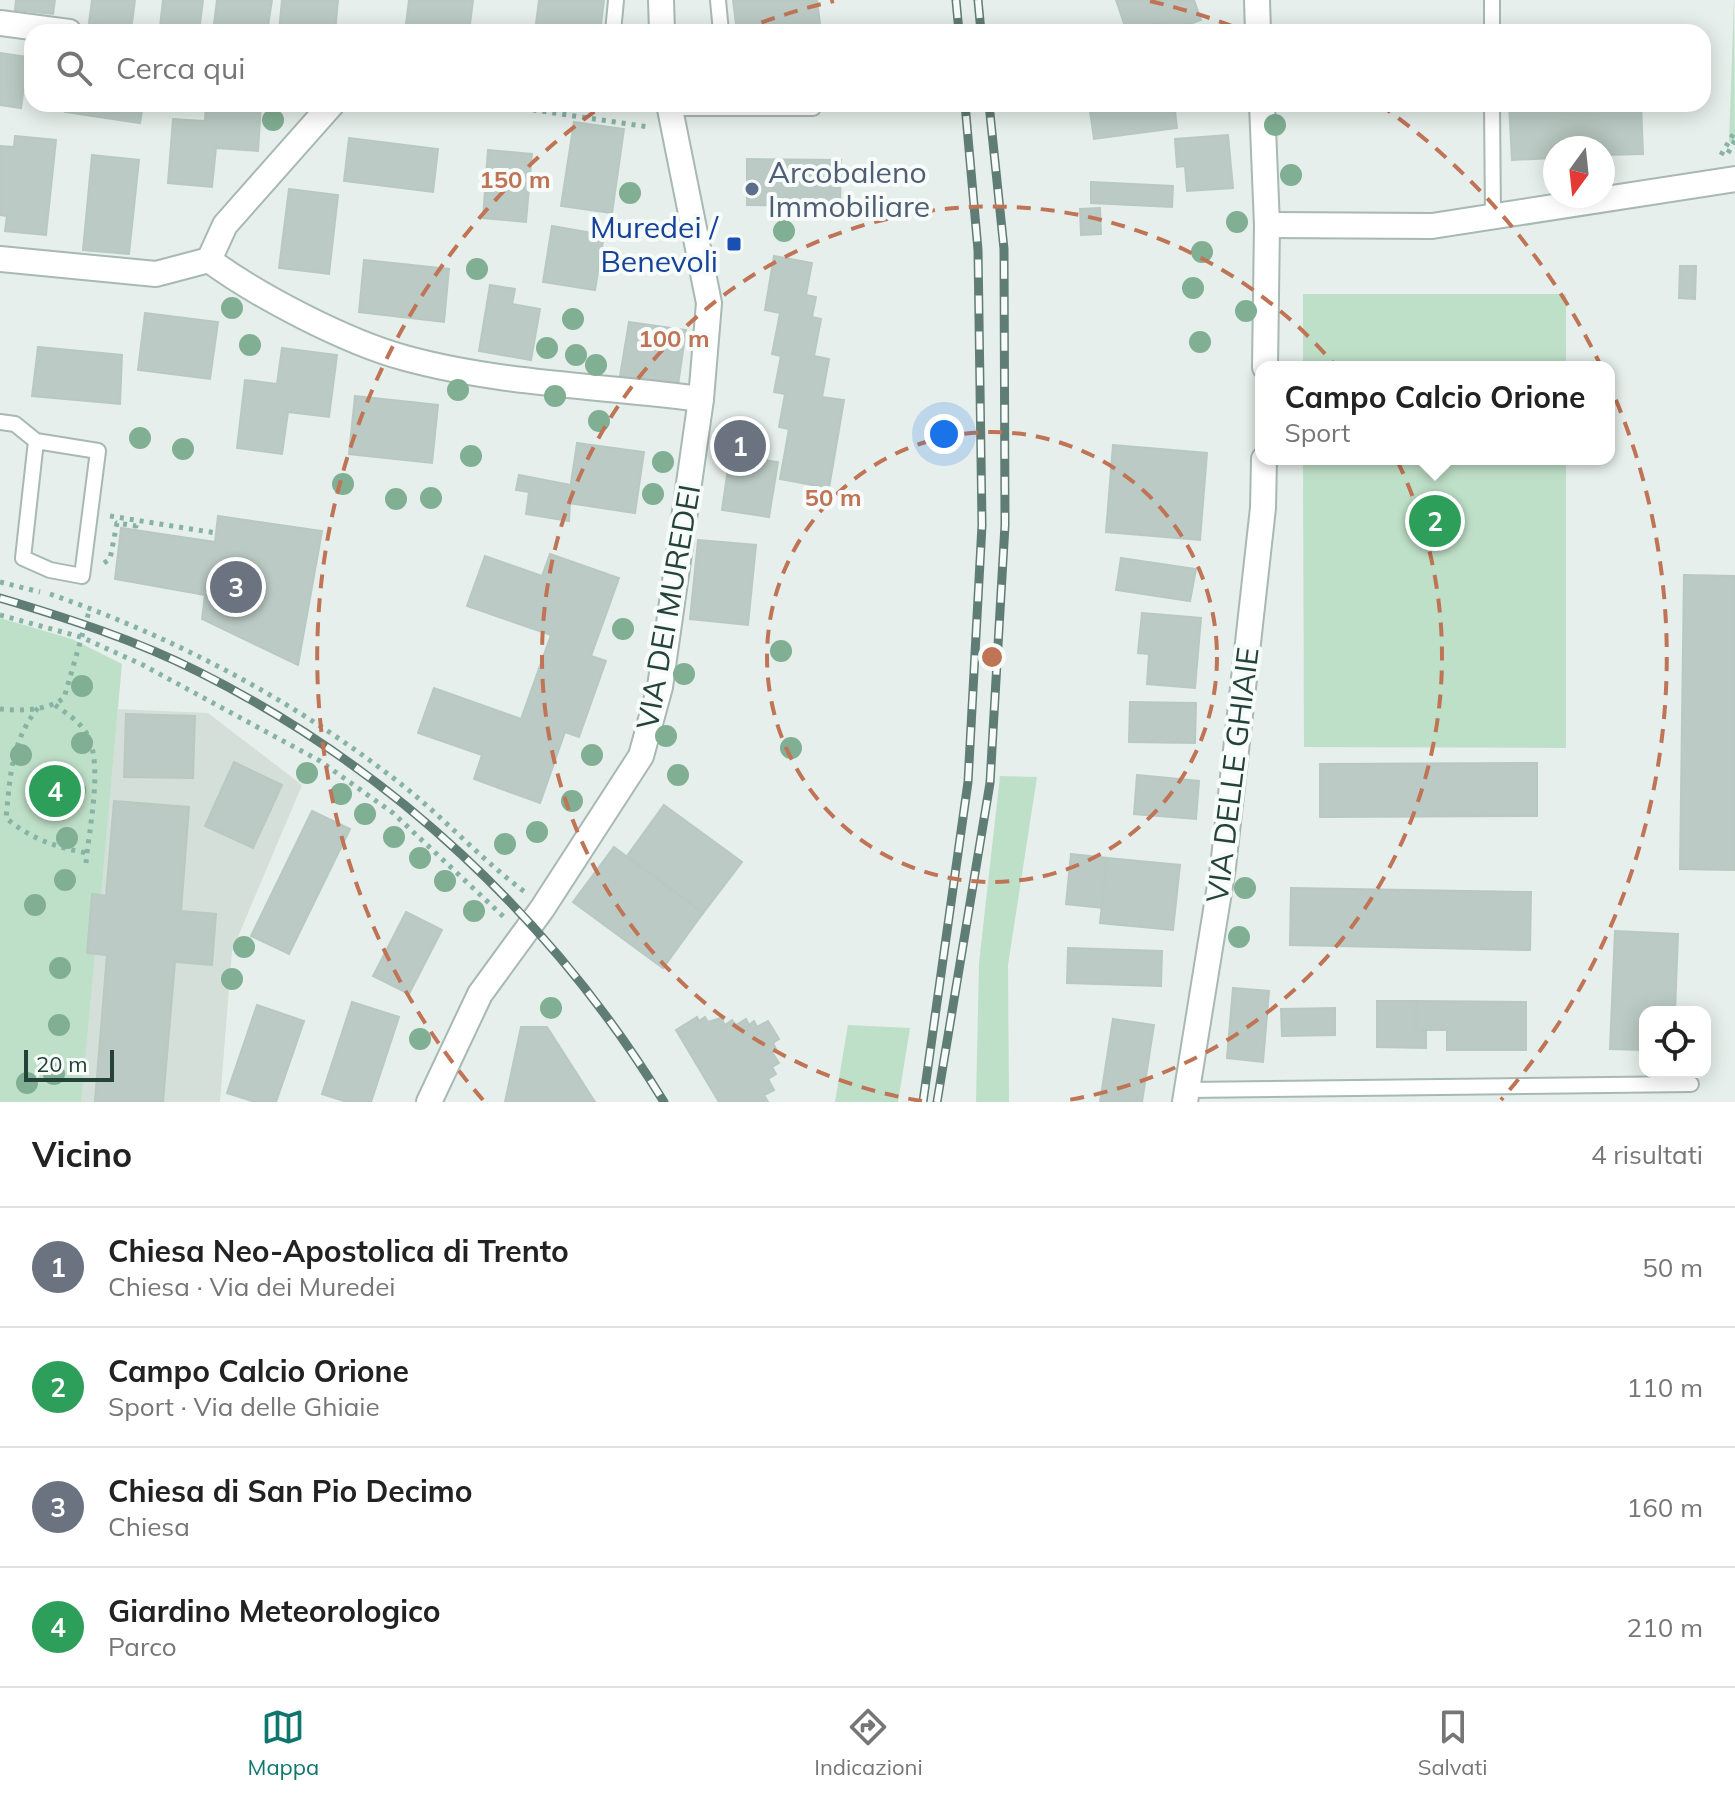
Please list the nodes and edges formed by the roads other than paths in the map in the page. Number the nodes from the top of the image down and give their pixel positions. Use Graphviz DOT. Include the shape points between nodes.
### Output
graph roads {
  1 [pos="616,0"];
  2 [pos="661,0"];
  3 [pos="718,0"];
  4 [pos="1257,0"];
  5 [pos="1492,0"];
  6 [pos="0,23"];
  7 [pos="614,24"];
  8 [pos="662,24"];
  9 [pos="720,24"];
  10 [pos="1258,24"];
  11 [pos="1492,24"];
  12 [pos="24,26"];
  13 [pos="325,112"];
  14 [pos="670,112"];
  15 [pos="1262,112"];
  16 [pos="1492,112"];
  17 [pos="1726,171"];
  18 [pos="1493,218"];
  19 [pos="1267,225"];
  20 [pos="0,259"];
  21 [pos="209,260"];
  22 [pos="1265,361"];
  23 [pos="701,399"];
  24 [pos="0,422"];
  25 [pos="36,441"];
  26 [pos="1264,465"];
  27 [pos="1691,1084"];
  28 [pos="1186,1096"];
  29 [pos="429,1102"];
  1 -- 7 [label="lane"];
  2 -- 8 [label="street"];
  3 -- 9 [label="lane"];
  4 -- 10 [label="street"];
  5 -- 11 [label="lane"];
  6 -- 12 [label="street"];
  13 -- 21 [label="street" via="225,225"];
  14 -- 23 [label="street, VIA DEI MUREDEI" via="709,303"];
  15 -- 19 [label="street"];
  16 -- 18 [label="lane"];
  17 -- 18 [label="street"];
  18 -- 19 [label="street" via="1432,226"];
  19 -- 22 [label="street"];
  20 -- 21 [label="street" via="156,274"];
  21 -- 23 [label="street" via="241,284 403,358 460,370"];
  23 -- 29 [label="street, VIA DEI MUREDEI" via="660,687 641,756 480,994"];
  24 -- 25 [label="lane" via="15,424"];
  25 -- 25 [label="lane" via="23,558 82,576 98,451"];
  26 -- 28 [label="street, VIA DELLE GHIAIE" via="1223,867"];
  27 -- 28 [label="lane, VIA DELLE GHIAIE"];
}
